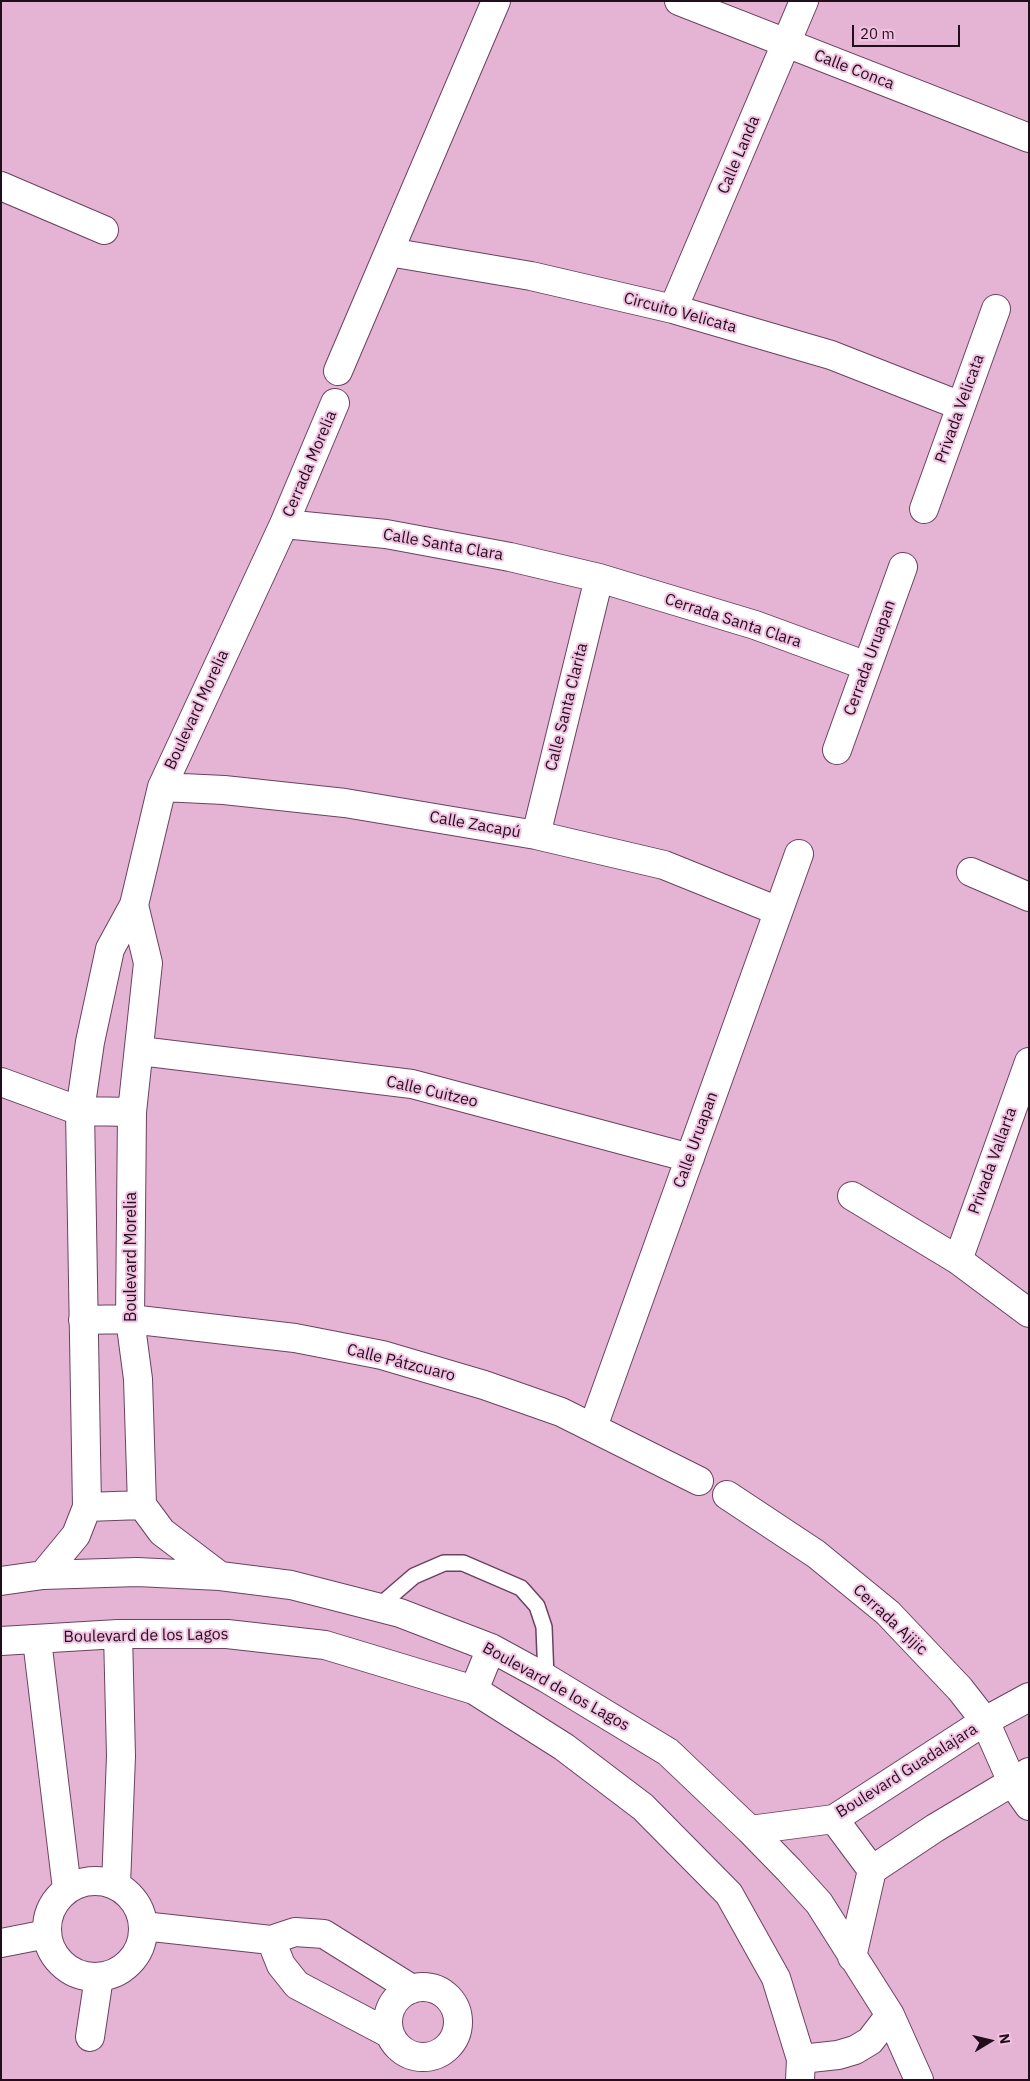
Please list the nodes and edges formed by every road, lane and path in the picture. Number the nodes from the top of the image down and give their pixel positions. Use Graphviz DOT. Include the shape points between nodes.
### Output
graph roads {
  1 [pos="496,1"];
  2 [pos="679,1"];
  3 [pos="804,1"];
  4 [pos="786,43"];
  5 [pos="1029,138"];
  6 [pos="1,186"];
  7 [pos="104,230"];
  8 [pos="389,252"];
  9 [pos="673,309"];
  10 [pos="996,309"];
  11 [pos="338,371"];
  12 [pos="335,403"];
  13 [pos="961,406"];
  14 [pos="924,509"];
  15 [pos="284,524"];
  16 [pos="903,566"];
  17 [pos="599,578"];
  18 [pos="867,666"];
  19 [pos="837,750"];
  20 [pos="162,787"];
  21 [pos="536,835"];
  22 [pos="799,854"];
  23 [pos="971,872"];
  24 [pos="1029,897"];
  25 [pos="134,905"];
  26 [pos="778,911"];
  27 [pos="140,1051"];
  28 [pos="1029,1062"];
  29 [pos="1,1082"];
  30 [pos="80,1111"];
  31 [pos="132,1112"];
  32 [pos="690,1158"];
  33 [pos="852,1196"];
  34 [pos="958,1260"];
  35 [pos="1029,1312"];
  36 [pos="130,1319"];
  37 [pos="83,1320"];
  38 [pos="593,1427"];
  39 [pos="700,1481"];
  40 [pos="727,1496"];
  41 [pos="142,1504"];
  42 [pos="87,1507"];
  43 [pos="43,1575"];
  44 [pos="220,1576"];
  45 [pos="1,1581"];
  46 [pos="378,1607"];
  47 [pos="118,1634"];
  48 [pos="38,1640"];
  49 [pos="1,1641"];
  50 [pos="491,1648"];
  51 [pos="546,1678"];
  52 [pos="474,1690"];
  53 [pos="1029,1697"];
  54 [pos="986,1721"];
  55 [pos="1020,1777"];
  56 [pos="1029,1806"];
  57 [pos="834,1819"];
  58 [pos="750,1830"];
  59 [pos="872,1870"];
  60 [pos="116,1885"];
  61 [pos="67,1888"];
  62 [pos="143,1926"];
  63 [pos="47,1934"];
  64 [pos="271,1940"];
  65 [pos="1,1943"];
  66 [pos="852,1956"];
  67 [pos="99,1977"];
  68 [pos="412,1989"];
  69 [pos="890,2015"];
  70 [pos="390,2034"];
  71 [pos="90,2037"];
  72 [pos="801,2069"];
  73 [pos="918,2080"];
  1 -- 8 [label="street"];
  2 -- 4 [label="street, Calle Conca"];
  3 -- 4 [label="street, Calle Landa"];
  4 -- 5 [label="street, Calle Conca"];
  4 -- 9 [label="street, Calle Landa"];
  6 -- 7 [label="street"];
  8 -- 9 [label="street, Circuito Velicata" via="531,276"];
  8 -- 11 [label="street"];
  9 -- 13 [label="street, Circuito Velicata" via="831,355"];
  10 -- 13 [label="street, Privada Velicata"];
  12 -- 15 [label="street, Cerrada Morelia"];
  13 -- 14 [label="street, Privada Velicata"];
  15 -- 17 [label="street, Calle Santa Clara" via="386,534 510,557"];
  15 -- 20 [label="street, Boulevard Morelia"];
  16 -- 18 [label="street, Cerrada Uruapan"];
  17 -- 18 [label="street, Cerrada Santa Clara" via="755,626"];
  17 -- 21 [label="street, Calle Santa Clarita"];
  18 -- 19 [label="street, Cerrada Uruapan"];
  20 -- 21 [label="street, Calle Zacapú" via="345,803"];
  20 -- 25 [label="street, Boulevard Morelia"];
  21 -- 26 [label="street, Calle Zacapú" via="664,865"];
  22 -- 26 [label="street, Calle Uruapan"];
  23 -- 24 [label="street"];
  25 -- 27 [label="street, Boulevard Morelia" via="148,963"];
  25 -- 30 [label="street, Boulevard Morelia" via="110,948 90,1042"];
  26 -- 32 [label="street, Calle Uruapan"];
  27 -- 31 [label="street, Boulevard Morelia"];
  27 -- 32 [label="street, Calle Cuitzeo" via="412,1084"];
  28 -- 34 [label="street, Privada Vallarta"];
  29 -- 30 [label="street"];
  30 -- 31 [label="street"];
  30 -- 37 [label="street, Boulevard Morelia"];
  31 -- 36 [label="street, Boulevard Morelia"];
  32 -- 38 [label="street, Calle Uruapan"];
  33 -- 34 [label="street"];
  34 -- 35 [label="street"];
  36 -- 37 [label="street, Calle Pátzcuaro"];
  36 -- 38 [label="street, Calle Pátzcuaro" via="295,1338 382,1355 484,1385"];
  36 -- 41 [label="street, Boulevard Morelia" via="138,1379"];
  37 -- 42 [label="street, Boulevard Morelia"];
  38 -- 39 [label="street, Calle Pátzcuaro"];
  40 -- 54 [label="street, Cerrada Ajijic" via="816,1554 888,1613"];
  41 -- 42 [label="street"];
  41 -- 44 [label="street" via="162,1532"];
  42 -- 43 [label="street, Boulevard Morelia" via="76,1535"];
  43 -- 44 [label="street, Boulevard de los Lagos" via="137,1572"];
  43 -- 45 [label="street, Boulevard de los Lagos"];
  44 -- 46 [label="street, Boulevard de los Lagos" via="291,1585"];
  46 -- 50 [label="street, Boulevard de los Lagos"];
  46 -- 51 [label="lane" via="414,1576 444,1563 463,1562 521,1588 537,1606 544,1627"];
  47 -- 48 [label="street, Boulevard de los Lagos"];
  47 -- 52 [label="street, Boulevard de los Lagos" via="227,1634 325,1645"];
  47 -- 60 [label="street" via="121,1756"];
  48 -- 49 [label="street, Boulevard de los Lagos"];
  48 -- 61 [label="street"];
  50 -- 51 [label="street, Boulevard de los Lagos"];
  50 -- 52 [label="street"];
  51 -- 58 [label="street, Boulevard de los Lagos" via="668,1752"];
  52 -- 72 [label="street, Boulevard de los Lagos" via="564,1747 643,1807 729,1894 776,1978"];
  53 -- 54 [label="street, Boulevard Guadalajara"];
  54 -- 55 [label="street, Cerrada Ajijic"];
  54 -- 57 [label="street, Boulevard Guadalajara"];
  55 -- 56 [label="street, Cerrada Ajijic"];
  55 -- 59 [label="street"];
  57 -- 58 [label="street, Boulevard Guadalajara"];
  57 -- 59 [label="street"];
  58 -- 66 [label="street, Boulevard de los Lagos" via="819,1903"];
  59 -- 66 [label="street"];
  60 -- 61 [label="street" via="91,1880"];
  60 -- 62 [label="street" via="135,1902"];
  61 -- 63 [label="street" via="50,1908"];
  62 -- 64 [label="street"];
  62 -- 67 [label="street" via="140,1944 132,1960 116,1972"];
  63 -- 65 [label="street"];
  63 -- 67 [label="street" via="52,1952 64,1966 80,1975"];
  64 -- 68 [label="street" via="295,1932 324,1934"];
  64 -- 70 [label="street" via="297,1985"];
  66 -- 69 [label="street, Boulevard de los Lagos"];
  67 -- 71 [label="street"];
  68 -- 70 [label="street" via="400,1996 392,2007 388,2020"];
  68 -- 70 [label="street" via="431,1988 447,1996 457,2011 458,2029 450,2046 435,2056 416,2057 400,2049"];
  69 -- 72 [label="street" via="870,2041 855,2050"];
  69 -- 73 [label="street, Boulevard de los Lagos"];
}
